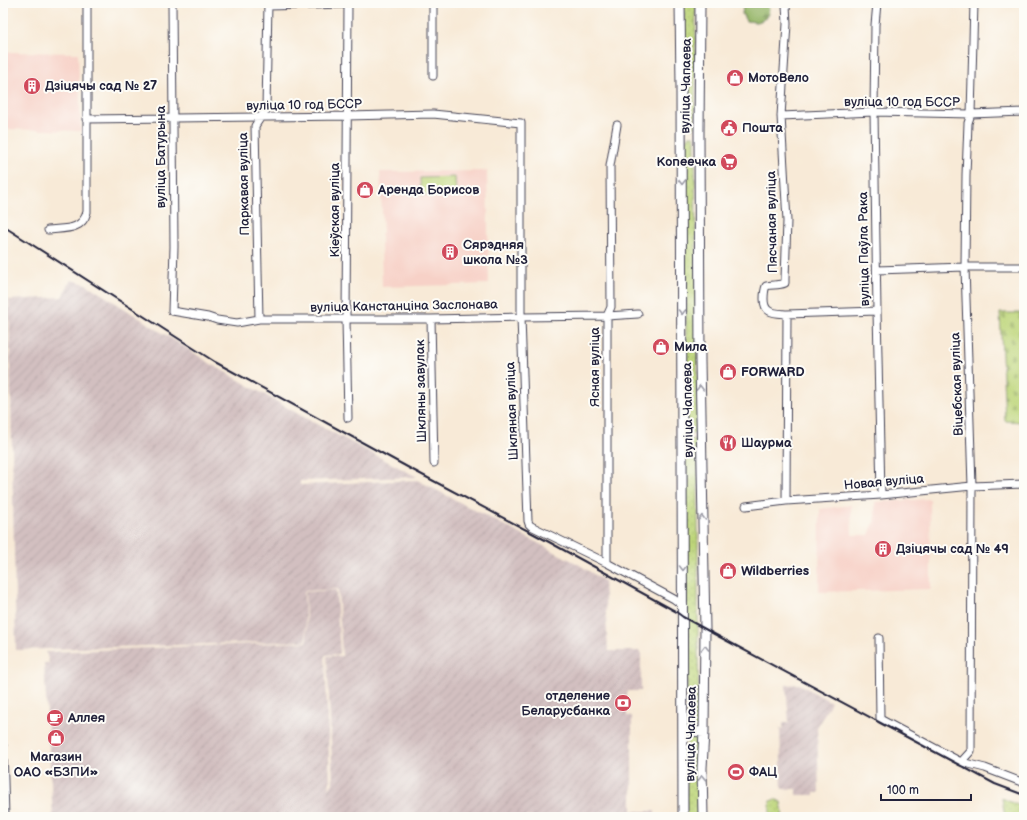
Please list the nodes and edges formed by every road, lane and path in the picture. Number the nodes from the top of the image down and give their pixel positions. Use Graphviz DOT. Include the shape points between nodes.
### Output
graph roads {
  1 [pos="87,3"];
  2 [pos="172,3"];
  3 [pos="348,3"];
  4 [pos="433,3"];
  5 [pos="680,3"];
  6 [pos="700,3"];
  7 [pos="877,3"];
  8 [pos="974,3"];
  9 [pos="268,4"];
  10 [pos="786,5"];
  11 [pos="433,76"];
  12 [pos="874,112"];
  13 [pos="1024,112"];
  14 [pos="971,114"];
  15 [pos="348,116"];
  16 [pos="781,116"];
  17 [pos="261,117"];
  18 [pos="173,118"];
  19 [pos="86,119"];
  20 [pos="521,123"];
  21 [pos="616,125"];
  22 [pos="681,132"];
  23 [pos="699,133"];
  24 [pos="48,230"];
  25 [pos="964,268"];
  26 [pos="1024,268"];
  27 [pos="877,270"];
  28 [pos="172,311"];
  29 [pos="877,311"];
  30 [pos="638,314"];
  31 [pos="787,314"];
  32 [pos="607,316"];
  33 [pos="521,317"];
  34 [pos="259,319"];
  35 [pos="431,319"];
  36 [pos="346,320"];
  37 [pos="348,418"];
  38 [pos="434,463"];
  39 [pos="1024,484"];
  40 [pos="972,486"];
  41 [pos="881,495"];
  42 [pos="786,501"];
  43 [pos="746,506"];
  44 [pos="607,563"];
  45 [pos="683,606"];
  46 [pos="879,638"];
  47 [pos="683,732"];
  48 [pos="704,732"];
  49 [pos="3,746"];
  50 [pos="961,762"];
  51 [pos="1024,783"];
  52 [pos="4,815"];
  53 [pos="683,817"];
  54 [pos="703,817"];
  1 -- 19 [label="street"];
  2 -- 18 [label="street, вуліца Батурына"];
  3 -- 9 [label="street"];
  3 -- 15 [label="street, Кіеўская вуліца"];
  4 -- 11 [label="street"];
  5 -- 22 [label="main road, вуліца Чапаева"];
  6 -- 23 [label="main road, вуліца Чапаева"];
  7 -- 12 [label="street, вуліца Паўла Рака"];
  8 -- 14 [label="street, Віцебская вуліца"];
  9 -- 17 [label="street, Паркавая вуліца" via="266,109"];
  10 -- 16 [label="street, Пясчаная вуліца"];
  12 -- 14 [label="street, вуліца 10 год БССР"];
  12 -- 16 [label="street, вуліца 10 год БССР"];
  12 -- 27 [label="street, вуліца Паўла Рака"];
  13 -- 14 [label="street, вуліца 10 год БССР"];
  14 -- 25 [label="street, Віцебская вуліца" via="967,138"];
  15 -- 17 [label="street, вуліца 10 год БССР"];
  15 -- 20 [label="street, вуліца 10 год БССР" via="433,114"];
  15 -- 36 [label="street, Кіеўская вуліца"];
  16 -- 31 [label="street, Пясчаная вуліца" via="787,221 785,283 766,286 764,304 766,310 772,313"];
  17 -- 18 [label="street, вуліца 10 год БССР"];
  17 -- 34 [label="street, Паркавая вуліца" via="255,126"];
  18 -- 19 [label="street, вуліца 10 год БССР"];
  18 -- 28 [label="street, вуліца Батурына"];
  19 -- 24 [label="street" via="85,218 76,227"];
  20 -- 33 [label="street, Шкляная вуліца"];
  21 -- 32 [label="street, Ясная вуліца" via="610,166 611,307"];
  22 -- 23 [label="main road"];
  22 -- 45 [label="main road, вуліца Чапаева, one-way"];
  48 -- 23 [label="main road, вуліца Чапаева, one-way"];
  25 -- 26 [label="street"];
  25 -- 27 [label="street"];
  25 -- 40 [label="street, Віцебская вуліца"];
  27 -- 29 [label="street, вуліца Паўла Рака"];
  28 -- 34 [label="street, вуліца Канстанціна Заслонава" via="237,323"];
  29 -- 31 [label="street"];
  29 -- 41 [label="street, вуліца Паўла Рака"];
  30 -- 32 [label="street, вуліца Канстанціна Заслонава"];
  31 -- 42 [label="street"];
  32 -- 33 [label="street, вуліца Канстанціна Заслонава"];
  32 -- 44 [label="street, Ясная вуліца"];
  33 -- 35 [label="street, вуліца Канстанціна Заслонава"];
  33 -- 44 [label="street, Шкляная вуліца" via="529,524"];
  34 -- 36 [label="street, вуліца Канстанціна Заслонава"];
  35 -- 36 [label="street, вуліца Канстанціна Заслонава"];
  35 -- 38 [label="street, Шкляны завулак"];
  36 -- 37 [label="street, Кіеўская вуліца"];
  39 -- 40 [label="street, Новая вуліца"];
  40 -- 41 [label="street, Новая вуліца"];
  40 -- 50 [label="street, Віцебская вуліца" via="970,751"];
  41 -- 42 [label="street, Новая вуліца"];
  42 -- 43 [label="street, Новая вуліца"];
  44 -- 45 [label="street, Шкляная вуліца"];
  45 -- 47 [label="main road, вуліца Чапаева"];
  46 -- 50 [label="street" via="880,719"];
  47 -- 48 [label="main road"];
  47 -- 53 [label="main road, вуліца Чапаева"];
  54 -- 48 [label="main road, вуліца Чапаева, one-way"];
  49 -- 52 [label="street"];
  50 -- 51 [label="street"];
}
